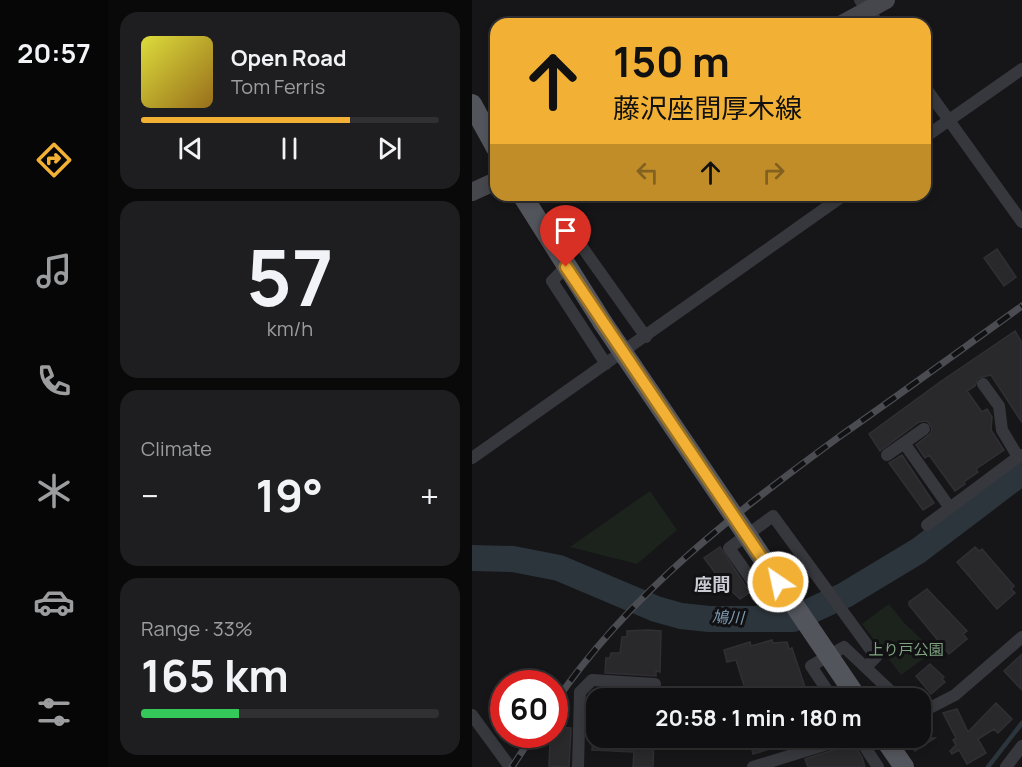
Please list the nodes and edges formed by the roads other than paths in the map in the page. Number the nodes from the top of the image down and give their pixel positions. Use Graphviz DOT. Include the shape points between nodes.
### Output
graph roads {
  1 [pos="886,0"];
  2 [pos="870,12"];
  3 [pos="856,18"];
  4 [pos="1021,69"];
  5 [pos="931,95"];
  6 [pos="472,104"];
  7 [pos="949,120"];
  8 [pos="931,133"];
  9 [pos="490,137"];
  10 [pos="490,184"];
  11 [pos="472,192"];
  12 [pos="526,201"];
  13 [pos="836,201"];
  14 [pos="1021,222"];
  15 [pos="547,237"];
  16 [pos="566,267"];
  17 [pos="646,337"];
  18 [pos="606,364"];
  19 [pos="983,384"];
  20 [pos="924,429"];
  21 [pos="904,443"];
  22 [pos="887,455"];
  23 [pos="1020,456"];
  24 [pos="472,458"];
  25 [pos="950,508"];
  26 [pos="927,525"];
  27 [pos="768,603"];
  28 [pos="1021,637"];
  29 [pos="866,667"];
  30 [pos="655,684"];
  31 [pos="826,688"];
  32 [pos="851,688"];
  33 [pos="888,688"];
  34 [pos="931,707"];
  35 [pos="472,715"];
  36 [pos="1021,746"];
  37 [pos="815,748"];
  38 [pos="866,748"];
  39 [pos="891,748"];
  40 [pos="510,767"];
  41 [pos="578,767"];
  42 [pos="753,767"];
  43 [pos="878,767"];
  44 [pos="904,767"];
  45 [pos="1006,767"];
  1 -- 2 [label="street"];
  2 -- 3 [label="street"];
  4 -- 7 [label="street"];
  5 -- 7 [label="street"];
  6 -- 9 [label="main road"];
  7 -- 8 [label="street"];
  7 -- 14 [label="street"];
  10 -- 11 [label="street"];
  12 -- 15 [label="main road"];
  13 -- 17 [label="street"];
  15 -- 16 [label="main road"];
  15 -- 17 [label="street" via="570,230"];
  16 -- 18 [label="street" via="552,281"];
  16 -- 32 [label="main road, bridge"];
  17 -- 18 [label="street"];
  18 -- 24 [label="street"];
  19 -- 23 [label="street" via="999,406 1002,430"];
  20 -- 21 [label="street"];
  21 -- 22 [label="street"];
  21 -- 25 [label="street"];
  23 -- 25 [label="street"];
  25 -- 26 [label="street"];
  27 -- 29 [label="street" via="729,548 773,516 876,657"];
  28 -- 34 [label="street" via="955,695"];
  29 -- 31 [label="street" via="844,647 811,666"];
  29 -- 33 [label="street"];
  30 -- 41 [label="street" via="592,680 580,692"];
  35 -- 40 [label="street"];
  36 -- 45 [label="street"];
  37 -- 42 [label="street"];
  38 -- 43 [label="street"];
  39 -- 44 [label="main road"];
}
